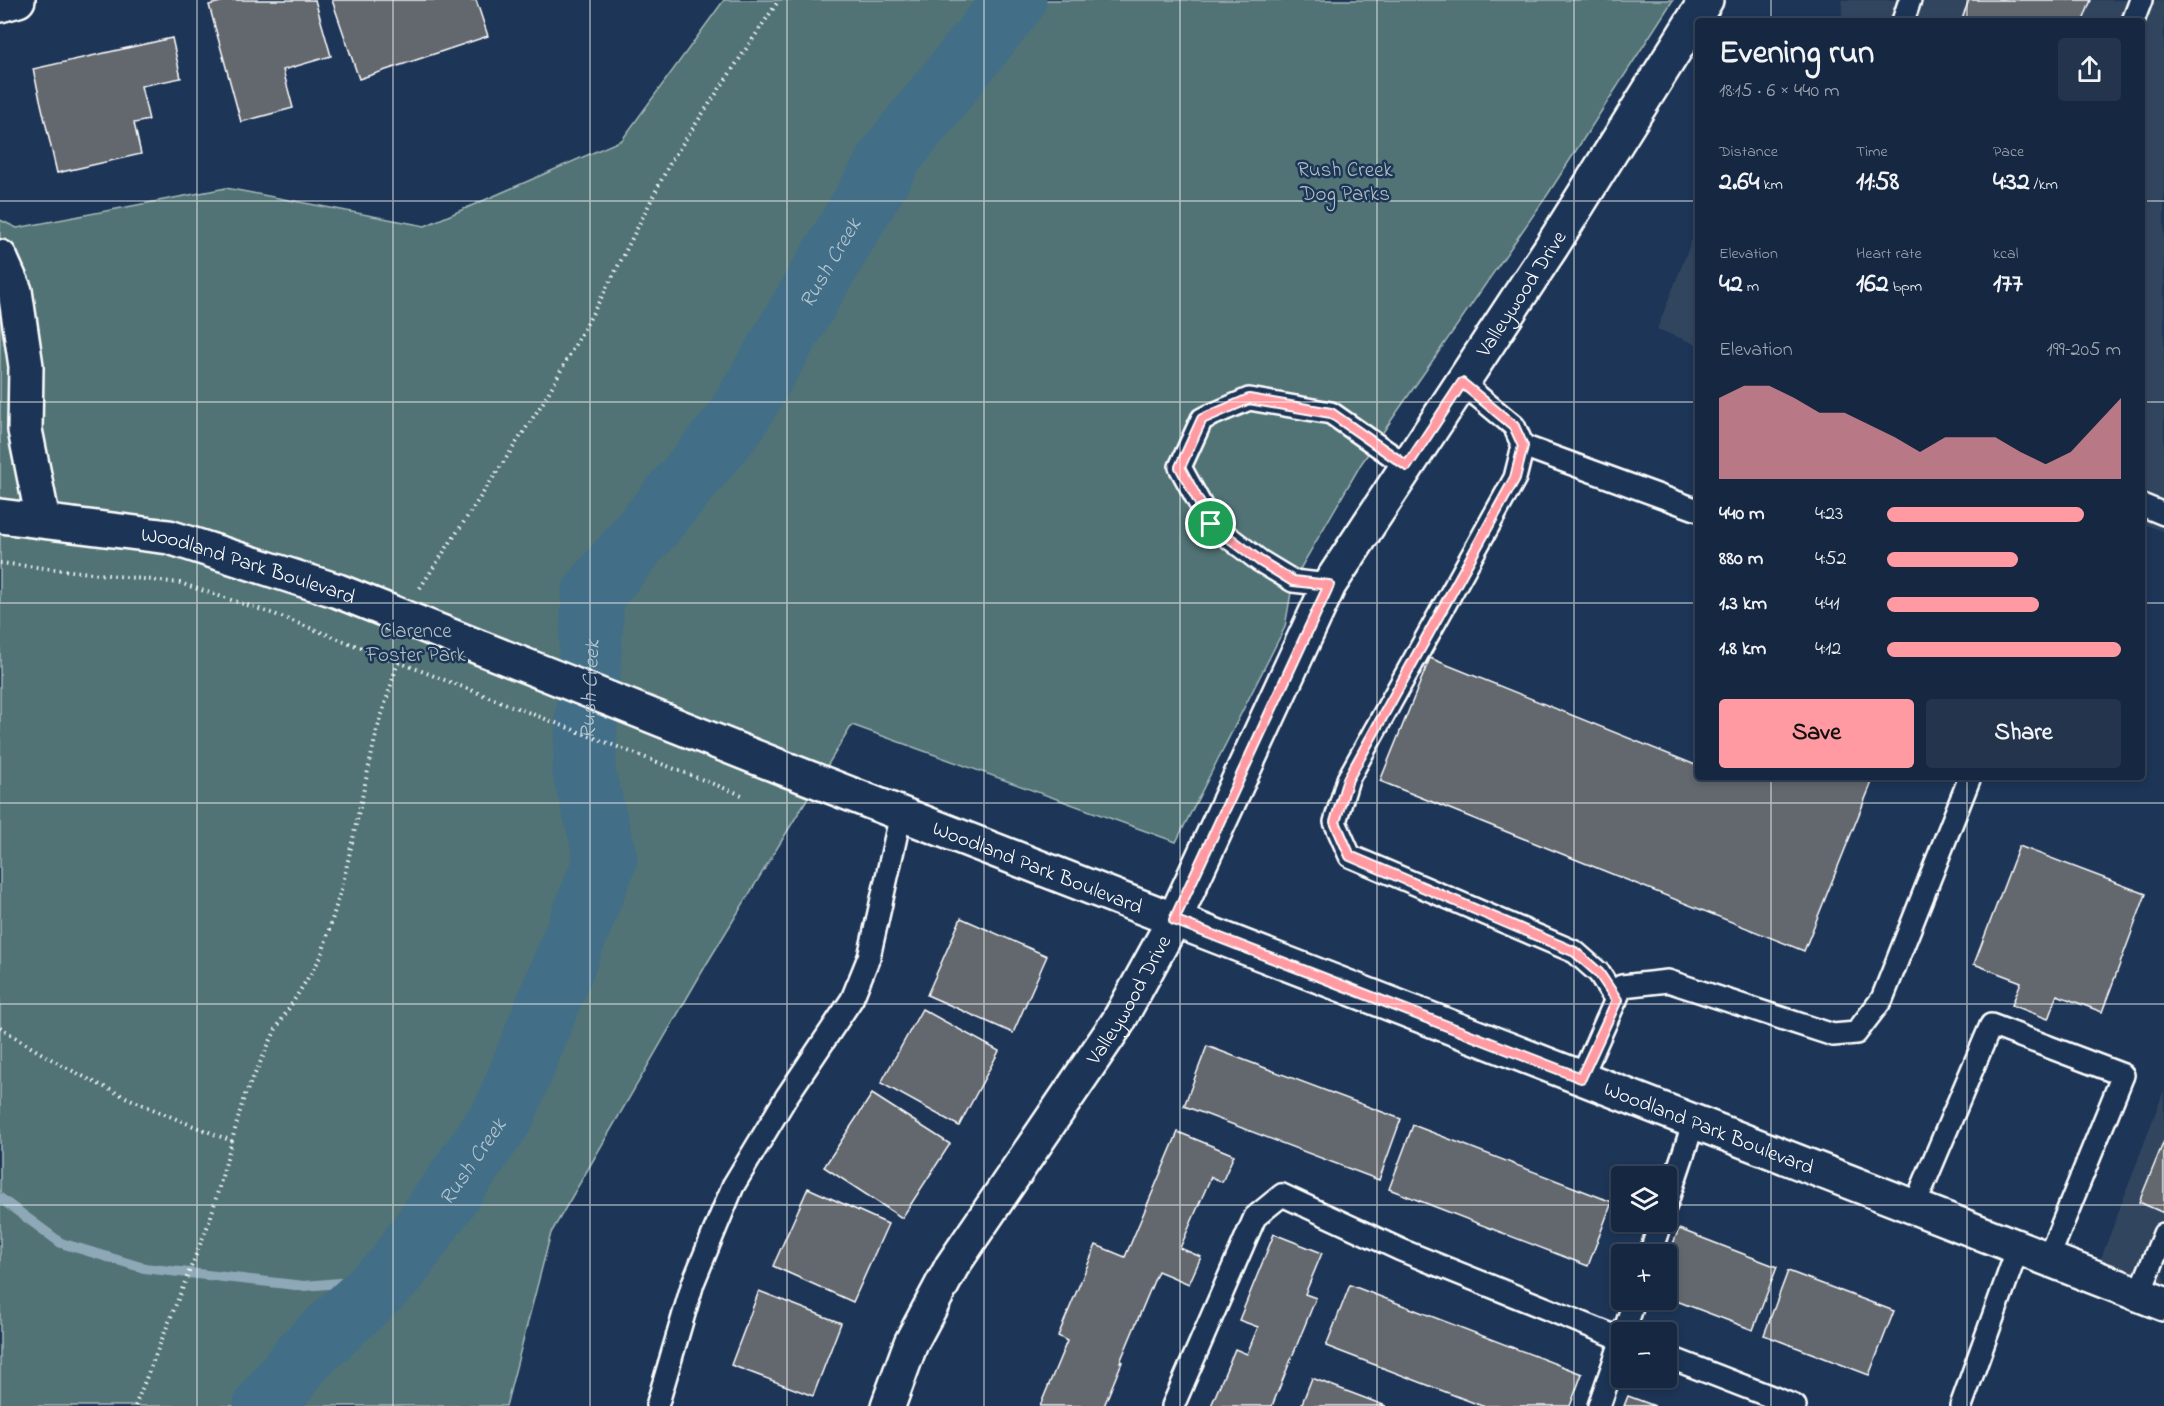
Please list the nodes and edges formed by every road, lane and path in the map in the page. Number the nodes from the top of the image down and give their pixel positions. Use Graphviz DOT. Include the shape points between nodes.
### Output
graph roads {
  1 [pos="18,0"];
  2 [pos="778,0"];
  3 [pos="1706,0"];
  4 [pos="1910,0"];
  5 [pos="2141,0"];
  6 [pos="0,5"];
  7 [pos="1904,18"];
  8 [pos="2134,18"];
  9 [pos="0,257"];
  10 [pos="1462,383"];
  11 [pos="1523,446"];
  12 [pos="1407,466"];
  13 [pos="2145,506"];
  14 [pos="1695,509"];
  15 [pos="2164,513"];
  16 [pos="0,516"];
  17 [pos="43,520"];
  18 [pos="0,563"];
  19 [pos="1329,585"];
  20 [pos="410,621"];
  21 [pos="398,662"];
  22 [pos="1969,780"];
  23 [pos="742,795"];
  24 [pos="901,814"];
  25 [pos="1174,920"];
  26 [pos="1617,1000"];
  27 [pos="0,1027"];
  28 [pos="1581,1078"];
  29 [pos="1694,1122"];
  30 [pos="232,1141"];
  31 [pos="1677,1172"];
  32 [pos="1914,1207"];
  33 [pos="2164,1234"];
  34 [pos="2018,1248"];
  35 [pos="2048,1259"];
  36 [pos="2152,1300"];
  37 [pos="1611,1335"];
  38 [pos="1677,1360"];
  39 [pos="1611,1371"];
  40 [pos="135,1406"];
  41 [pos="657,1406"];
  42 [pos="888,1406"];
  43 [pos="1173,1406"];
  44 [pos="1599,1406"];
  45 [pos="1795,1406"];
  46 [pos="1961,1406"];
  1 -- 6 [label="street"];
  2 -- 20 [label="path" via="671,161 544,401 422,584"];
  3 -- 10 [label="street, Valleywood Drive"];
  4 -- 7 [label="lane"];
  5 -- 8 [label="lane"];
  9 -- 17 [label="street" via="15,291 26,366 26,430"];
  10 -- 11 [label="lane" via="1514,426"];
  10 -- 12 [label="street, Valleywood Drive"];
  11 -- 14 [label="lane"];
  11 -- 26 [label="lane" via="1515,478 1348,779 1335,822 1350,856 1575,952 1599,973"];
  12 -- 19 [label="street, Valleywood Drive"];
  12 -- 19 [label="lane" via="1331,413 1249,399 1202,419 1180,467 1211,524 1293,581"];
  13 -- 15 [label="lane"];
  16 -- 17 [label="street, Woodland Park Boulevard"];
  17 -- 20 [label="street, Woodland Park Boulevard" via="169,537 338,591"];
  18 -- 21 [label="path" via="180,583"];
  19 -- 25 [label="street, Valleywood Drive"];
  20 -- 21 [label="path"];
  20 -- 24 [label="street, Woodland Park Boulevard"];
  21 -- 23 [label="path"];
  21 -- 30 [label="path" via="376,730 343,883 321,957 276,1029 244,1097"];
  22 -- 26 [label="lane" via="1882,999 1856,1033 1833,1035 1668,981 1622,986"];
  24 -- 25 [label="street, Woodland Park Boulevard"];
  24 -- 41 [label="lane" via="868,957 852,999 733,1185 693,1283"];
  25 -- 28 [label="street, Woodland Park Boulevard"];
  25 -- 42 [label="street, Valleywood Drive" via="1118,1022 952,1266 911,1343"];
  26 -- 28 [label="lane"];
  27 -- 30 [label="path" via="82,1077"];
  28 -- 29 [label="street, Woodland Park Boulevard"];
  29 -- 31 [label="lane"];
  29 -- 32 [label="street, Woodland Park Boulevard"];
  30 -- 40 [label="path" via="210,1220"];
  32 -- 34 [label="street, Woodland Park Boulevard"];
  32 -- 35 [label="lane" via="1991,1025 2123,1075"];
  33 -- 36 [label="lane"];
  34 -- 35 [label="street, Woodland Park Boulevard"];
  34 -- 46 [label="lane"];
  35 -- 36 [label="street, Woodland Park Boulevard"];
  37 -- 43 [label="lane" via="1401,1250 1282,1195 1255,1217"];
  38 -- 45 [label="lane"];
  39 -- 44 [label="lane"];
}
